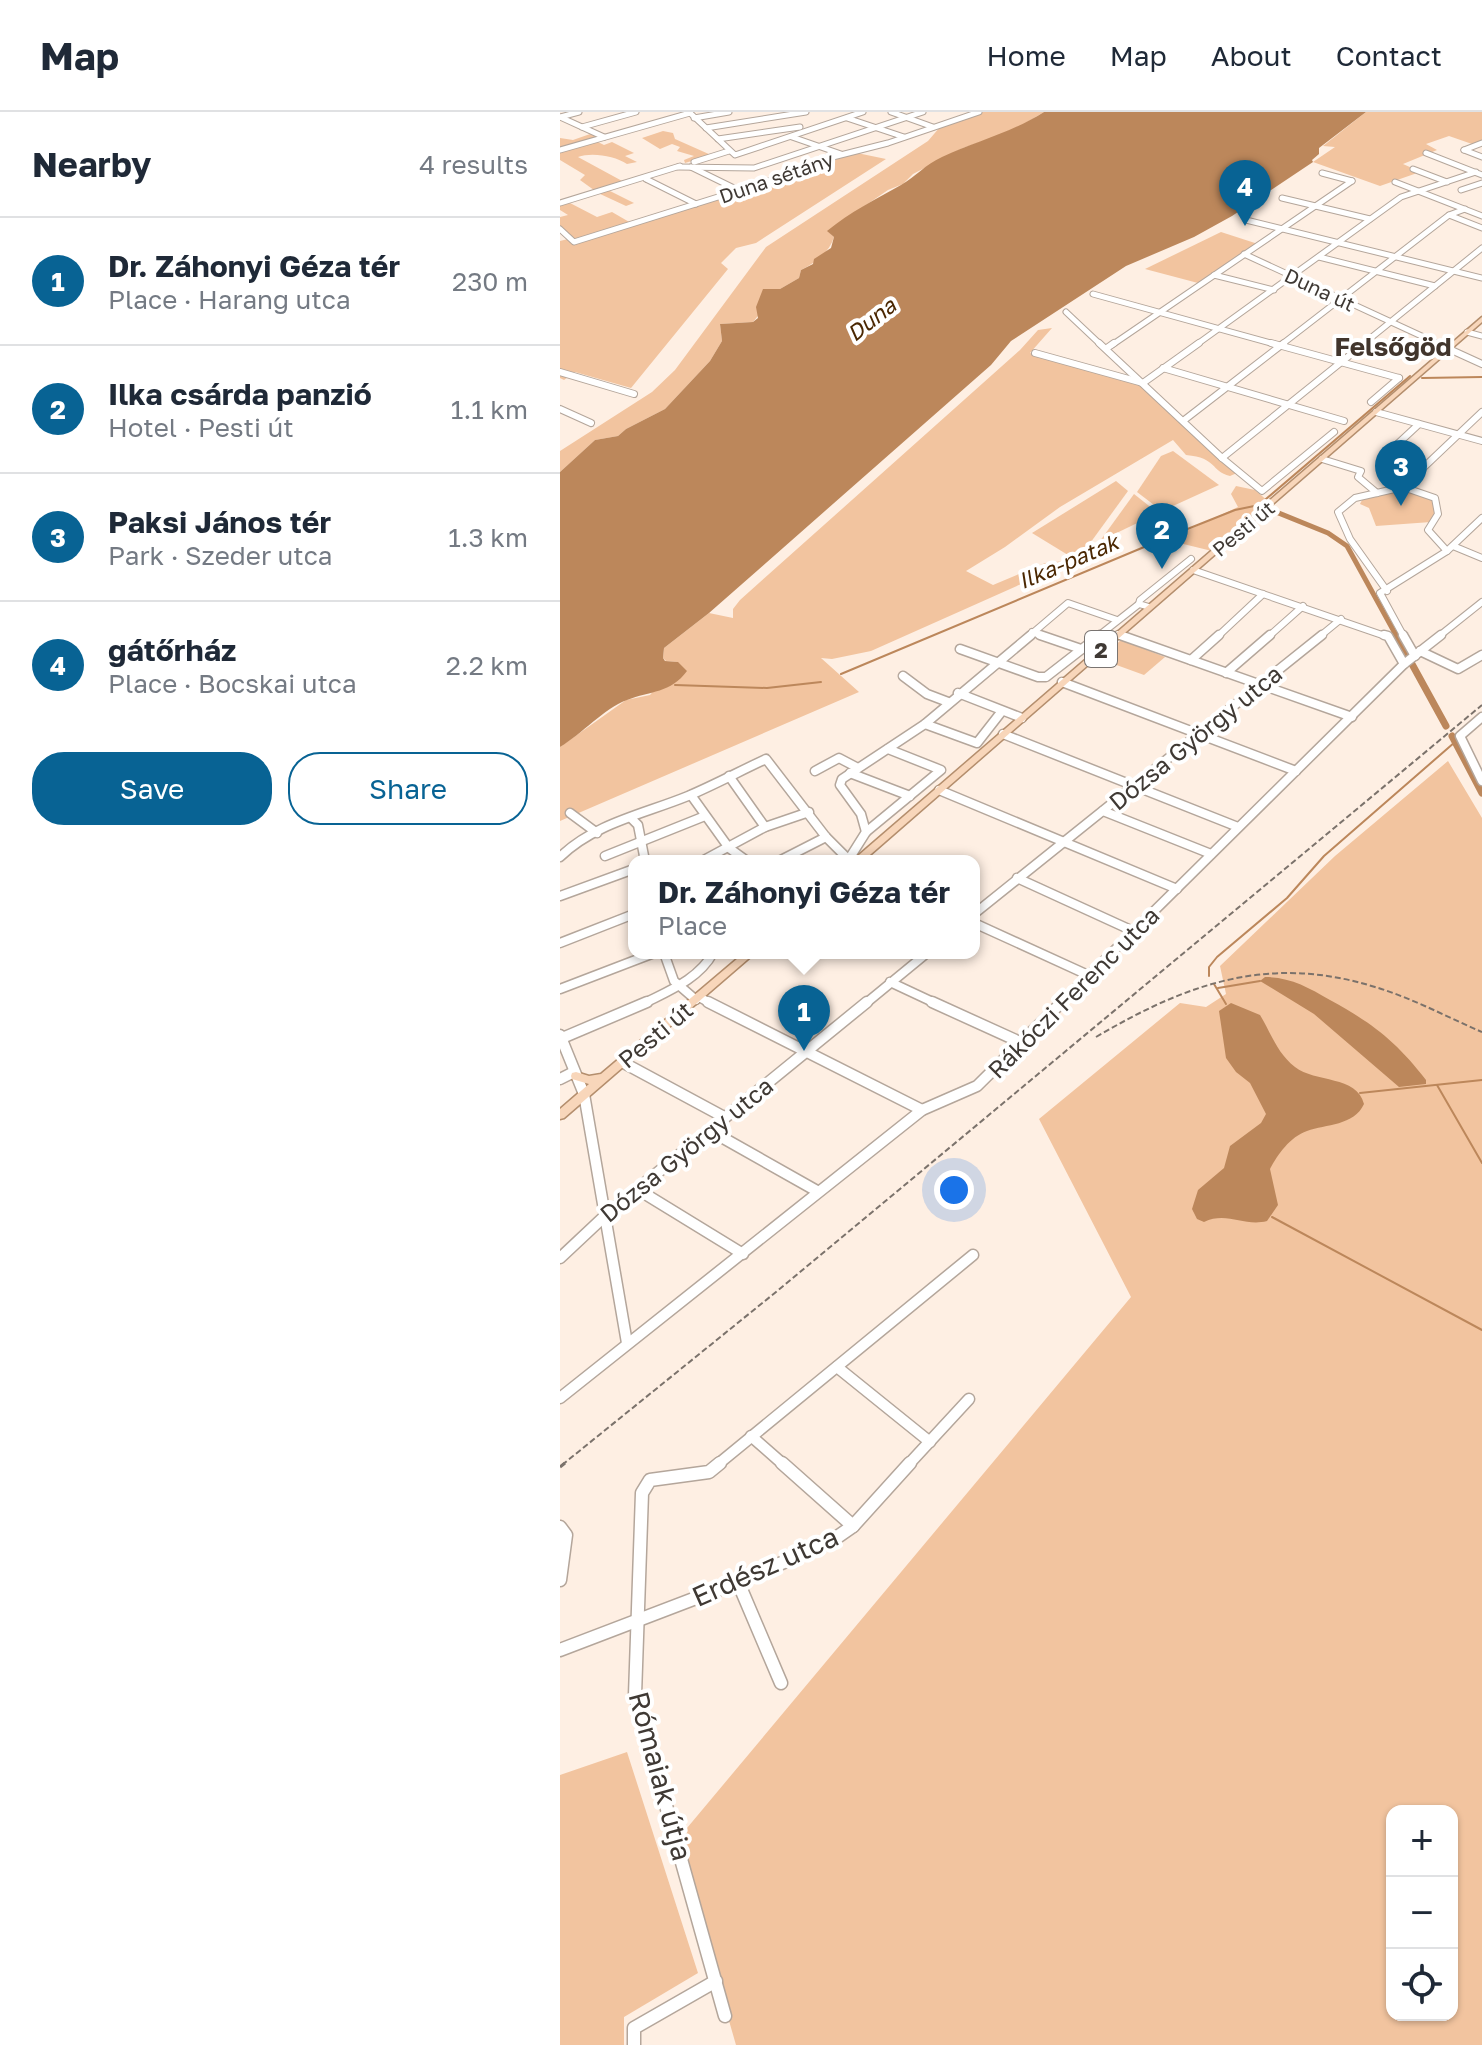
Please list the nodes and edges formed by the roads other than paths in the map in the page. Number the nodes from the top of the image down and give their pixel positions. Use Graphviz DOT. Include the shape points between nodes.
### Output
graph roads {
  1 [pos="579,112"];
  2 [pos="636,112"];
  3 [pos="729,112"];
  4 [pos="806,112"];
  5 [pos="863,112"];
  6 [pos="891,112"];
  7 [pos="923,112"];
  8 [pos="947,112"];
  9 [pos="979,112"];
  10 [pos="566,113"];
  11 [pos="691,114"];
  12 [pos="785,114"];
  13 [pos="560,117"];
  14 [pos="908,117"];
  15 [pos="962,117"];
  16 [pos="847,118"];
  17 [pos="570,122"];
  18 [pos="560,125"];
  19 [pos="582,127"];
  20 [pos="800,127"];
  21 [pos="876,127"];
  22 [pos="933,127"];
  23 [pos="706,128"];
  24 [pos="806,132"];
  25 [pos="604,137"];
  26 [pos="792,137"];
  27 [pos="904,137"];
  28 [pos="718,139"];
  29 [pos="1482,143"];
  30 [pos="816,146"];
  31 [pos="560,150"];
  32 [pos="729,151"];
  33 [pos="1426,153"];
  34 [pos="841,154"];
  35 [pos="738,155"];
  36 [pos="1482,157"];
  37 [pos="690,165"];
  38 [pos="751,168"];
  39 [pos="1413,169"];
  40 [pos="789,173"];
  41 [pos="1322,173"];
  42 [pos="1479,174"];
  43 [pos="1395,182"];
  44 [pos="1447,182"];
  45 [pos="1482,183"];
  46 [pos="1461,190"];
  47 [pos="740,191"];
  48 [pos="1419,191"];
  49 [pos="1282,198"];
  50 [pos="560,203"];
  51 [pos="696,204"];
  52 [pos="1315,206"];
  53 [pos="1465,209"];
  54 [pos="1449,215"];
  55 [pos="1482,216"];
  56 [pos="1370,219"];
  57 [pos="1246,220"];
  58 [pos="1482,228"];
  59 [pos="560,229"];
  60 [pos="1283,229"];
  61 [pos="1338,243"];
  62 [pos="1482,248"];
  63 [pos="1244,254"];
  64 [pos="1319,257"];
  65 [pos="1395,257"];
  66 [pos="1376,271"];
  67 [pos="1454,271"];
  68 [pos="1214,275"];
  69 [pos="1292,277"];
  70 [pos="1482,278"];
  71 [pos="1435,286"];
  72 [pos="1274,290"];
  73 [pos="1093,294"];
  74 [pos="1341,300"];
  75 [pos="1066,312"];
  76 [pos="1160,312"];
  77 [pos="1482,319"];
  78 [pos="1390,323"];
  79 [pos="1219,328"];
  80 [pos="1467,332"];
  81 [pos="1482,336"];
  82 [pos="1280,345"];
  83 [pos="1107,348"];
  84 [pos="1450,349"];
  85 [pos="1035,353"];
  86 [pos="1341,362"];
  87 [pos="1482,364"];
  88 [pos="1163,368"];
  89 [pos="560,372"];
  90 [pos="1143,383"];
  91 [pos="1227,387"];
  92 [pos="634,394"];
  93 [pos="1371,402"];
  94 [pos="1288,405"];
  95 [pos="560,409"];
  96 [pos="1376,412"];
  97 [pos="1482,412"];
  98 [pos="1183,421"];
  99 [pos="1344,421"];
  100 [pos="591,423"];
  101 [pos="1419,424"];
  102 [pos="1334,432"];
  103 [pos="1459,434"];
  104 [pos="1482,441"];
  105 [pos="1390,451"];
  106 [pos="1222,458"];
  107 [pos="1322,459"];
  108 [pos="1403,487"];
  109 [pos="1377,493"];
  110 [pos="1482,518"];
  111 [pos="1450,549"];
  112 [pos="1482,558"];
  113 [pos="1191,559"];
  114 [pos="1193,570"];
  115 [pos="1387,591"];
  116 [pos="1263,594"];
  117 [pos="1482,602"];
  118 [pos="1139,604"];
  119 [pos="1303,606"];
  120 [pos="1149,607"];
  121 [pos="1341,619"];
  122 [pos="1117,620"];
  123 [pos="1032,632"];
  124 [pos="1118,634"];
  125 [pos="960,649"];
  126 [pos="1081,649"];
  127 [pos="1418,654"];
  128 [pos="1482,655"];
  129 [pos="1191,660"];
  130 [pos="995,662"];
  131 [pos="1404,664"];
  132 [pos="1226,673"];
  133 [pos="903,676"];
  134 [pos="1062,682"];
  135 [pos="1261,684"];
  136 [pos="958,693"];
  137 [pos="948,702"];
  138 [pos="1002,711"];
  139 [pos="1352,717"];
  140 [pos="1482,717"];
  141 [pos="1022,718"];
  142 [pos="925,724"];
  143 [pos="1003,734"];
  144 [pos="1198,734"];
  145 [pos="888,749"];
  146 [pos="1479,767"];
  147 [pos="854,770"];
  148 [pos="815,771"];
  149 [pos="1296,771"];
  150 [pos="729,776"];
  151 [pos="1482,781"];
  152 [pos="1134,786"];
  153 [pos="939,790"];
  154 [pos="691,795"];
  155 [pos="910,796"];
  156 [pos="1103,811"];
  157 [pos="809,812"];
  158 [pos="570,813"];
  159 [pos="705,816"];
  160 [pos="632,819"];
  161 [pos="765,827"];
  162 [pos="1238,827"];
  163 [pos="866,832"];
  164 [pos="597,833"];
  165 [pos="826,837"];
  166 [pos="1064,842"];
  167 [pos="643,843"];
  168 [pos="729,848"];
  169 [pos="1211,854"];
  170 [pos="644,855"];
  171 [pos="714,855"];
  172 [pos="739,855"];
  173 [pos="791,855"];
  174 [pos="842,855"];
  175 [pos="850,855"];
  176 [pos="853,855"];
  177 [pos="605,856"];
  178 [pos="560,857"];
  179 [pos="628,871"];
  180 [pos="1017,878"];
  181 [pos="1177,889"];
  182 [pos="560,896"];
  183 [pos="980,909"];
  184 [pos="628,916"];
  185 [pos="980,926"];
  186 [pos="1133,931"];
  187 [pos="560,943"];
  188 [pos="638,959"];
  189 [pos="665,959"];
  190 [pos="710,959"];
  191 [pos="743,959"];
  192 [pos="919,959"];
  193 [pos="1088,975"];
  194 [pos="890,982"];
  195 [pos="677,987"];
  196 [pos="560,989"];
  197 [pos="697,998"];
  198 [pos="560,1038"];
  199 [pos="1020,1042"];
  200 [pos="807,1051"];
  201 [pos="622,1062"];
  202 [pos="575,1074"];
  203 [pos="604,1077"];
  204 [pos="560,1079"];
  205 [pos="584,1094"];
  206 [pos="922,1110"];
  207 [pos="560,1115"];
  208 [pos="724,1117"];
  209 [pos="709,1130"];
  210 [pos="637,1189"];
  211 [pos="817,1191"];
  212 [pos="605,1216"];
  213 [pos="743,1254"];
  214 [pos="973,1255"];
  215 [pos="560,1258"];
  216 [pos="627,1343"];
  217 [pos="837,1367"];
  218 [pos="560,1398"];
  219 [pos="969,1399"];
  220 [pos="751,1436"];
  221 [pos="930,1442"];
  222 [pos="853,1526"];
  223 [pos="563,1531"];
  224 [pos="562,1557"];
  225 [pos="560,1580"];
  226 [pos="738,1582"];
  227 [pos="636,1621"];
  228 [pos="560,1650"];
  229 [pos="781,1683"];
  230 [pos="716,1981"];
  231 [pos="725,2016"];
  232 [pos="634,2045"];
  1 -- 10 [label="street"];
  2 -- 19 [label="street"];
  3 -- 11 [label="street"];
  4 -- 12 [label="street"];
  5 -- 16 [label="street"];
  6 -- 14 [label="street"];
  7 -- 14 [label="street"];
  8 -- 15 [label="street"];
  9 -- 15 [label="street, Duna sétány"];
  10 -- 13 [label="street"];
  11 -- 23 [label="street"];
  11 -- 25 [label="street"];
  12 -- 20 [label="street"];
  12 -- 23 [label="street"];
  13 -- 17 [label="street"];
  14 -- 21 [label="street"];
  14 -- 22 [label="street"];
  15 -- 22 [label="street, Duna sétány"];
  16 -- 21 [label="street"];
  16 -- 24 [label="street"];
  17 -- 18 [label="street"];
  17 -- 19 [label="street"];
  19 -- 25 [label="street"];
  20 -- 24 [label="street"];
  20 -- 28 [label="street"];
  21 -- 27 [label="street"];
  21 -- 30 [label="street"];
  22 -- 27 [label="street, Duna sétány"];
  23 -- 28 [label="street"];
  24 -- 26 [label="street"];
  25 -- 31 [label="street"];
  26 -- 30 [label="street"];
  26 -- 35 [label="street"];
  27 -- 34 [label="street, Duna sétány"];
  28 -- 32 [label="street"];
  29 -- 36 [label="street" via="1464,150"];
  30 -- 34 [label="street"];
  30 -- 38 [label="street"];
  32 -- 35 [label="street"];
  32 -- 37 [label="street"];
  33 -- 42 [label="street"];
  34 -- 40 [label="street, Duna sétány"];
  35 -- 38 [label="street"];
  37 -- 38 [label="street"];
  37 -- 47 [label="street"];
  37 -- 50 [label="street"];
  37 -- 51 [label="street" via="646,179"];
  38 -- 40 [label="street"];
  39 -- 44 [label="street"];
  40 -- 47 [label="street, Duna sétány"];
  41 -- 52 [label="street" via="1352,181"];
  42 -- 44 [label="street"];
  43 -- 48 [label="street"];
  44 -- 48 [label="street"];
  45 -- 46 [label="street"];
  47 -- 51 [label="street, Duna sétány"];
  48 -- 53 [label="street"];
  48 -- 56 [label="street"];
  49 -- 52 [label="street"];
  51 -- 59 [label="street, Duna sétány" via="574,242"];
  52 -- 56 [label="street"];
  52 -- 60 [label="street"];
  53 -- 54 [label="street"];
  53 -- 55 [label="street"];
  54 -- 58 [label="street"];
  54 -- 65 [label="street"];
  56 -- 61 [label="street"];
  57 -- 60 [label="street"];
  60 -- 61 [label="street"];
  60 -- 63 [label="street"];
  61 -- 64 [label="street"];
  61 -- 65 [label="street"];
  62 -- 67 [label="street"];
  63 -- 68 [label="street"];
  63 -- 69 [label="street, Duna út"];
  64 -- 66 [label="street"];
  64 -- 69 [label="street"];
  65 -- 66 [label="street"];
  65 -- 67 [label="street"];
  66 -- 71 [label="street"];
  66 -- 74 [label="street"];
  67 -- 70 [label="street"];
  67 -- 71 [label="street"];
  68 -- 72 [label="street"];
  68 -- 76 [label="street"];
  69 -- 72 [label="street"];
  69 -- 74 [label="street, Duna út"];
  71 -- 78 [label="street"];
  72 -- 79 [label="street"];
  73 -- 76 [label="street"];
  74 -- 78 [label="street, Duna út"];
  74 -- 82 [label="street"];
  75 -- 83 [label="street"];
  76 -- 79 [label="street"];
  76 -- 83 [label="street"];
  77 -- 80 [label="main road, Pesti út / 2"];
  78 -- 84 [label="street, Duna út"];
  78 -- 86 [label="street"];
  79 -- 82 [label="street"];
  79 -- 88 [label="street"];
  80 -- 81 [label="street"];
  80 -- 84 [label="main road, Pesti út / 2"];
  82 -- 86 [label="street"];
  82 -- 91 [label="street"];
  83 -- 90 [label="street"];
  84 -- 87 [label="street, Duna út"];
  84 -- 96 [label="main road, Pesti út / 2"];
  85 -- 90 [label="street"];
  86 -- 93 [label="street" via="1399,378"];
  86 -- 94 [label="street"];
  88 -- 90 [label="street"];
  88 -- 91 [label="street"];
  89 -- 92 [label="street"];
  90 -- 98 [label="street"];
  91 -- 94 [label="street"];
  91 -- 98 [label="street"];
  94 -- 99 [label="street"];
  94 -- 106 [label="street"];
  95 -- 100 [label="street"];
  96 -- 101 [label="street"];
  96 -- 107 [label="main road, Pesti út / 2"];
  97 -- 103 [label="street"];
  98 -- 106 [label="street"];
  101 -- 103 [label="street"];
  101 -- 105 [label="street"];
  102 -- 106 [label="street" via="1262,491"];
  103 -- 104 [label="street"];
  103 -- 108 [label="street"];
  107 -- 109 [label="street" via="1361,471 1358,477"];
  107 -- 114 [label="main road, Pesti út / 2"];
  108 -- 109 [label="street"];
  108 -- 111 [label="street" via="1435,498 1438,514 1428,530"];
  109 -- 115 [label="street" via="1355,498 1337,514"];
  110 -- 111 [label="street"];
  111 -- 112 [label="street"];
  111 -- 115 [label="street"];
  113 -- 118 [label="street"];
  114 -- 116 [label="street"];
  114 -- 120 [label="main road, Pesti út / 2"];
  115 -- 127 [label="street" via="1380,593"];
  116 -- 119 [label="street"];
  116 -- 129 [label="street"];
  117 -- 127 [label="street"];
  118 -- 120 [label="street"];
  118 -- 122 [label="street"];
  119 -- 121 [label="street"];
  119 -- 132 [label="street"];
  120 -- 124 [label="main road, Pesti út / 2"];
  121 -- 131 [label="street" via="1388,636"];
  121 -- 135 [label="street, Dózsa György utca"];
  122 -- 123 [label="street" via="1068,603"];
  122 -- 126 [label="street"];
  123 -- 126 [label="street"];
  123 -- 130 [label="street"];
  124 -- 129 [label="street"];
  124 -- 134 [label="main road, Pesti út / 2"];
  125 -- 130 [label="street"];
  126 -- 130 [label="street" via="1042,677"];
  127 -- 128 [label="street" via="1458,669"];
  127 -- 131 [label="street, Rákóczi Ferenc utca"];
  129 -- 132 [label="street"];
  130 -- 136 [label="street"];
  131 -- 139 [label="street, Rákóczi Ferenc utca"];
  132 -- 135 [label="street"];
  133 -- 137 [label="street"];
  134 -- 141 [label="main road, Pesti út / 2"];
  134 -- 144 [label="street"];
  135 -- 139 [label="street"];
  135 -- 144 [label="street, Dózsa György utca"];
  136 -- 137 [label="street"];
  136 -- 138 [label="street"];
  137 -- 142 [label="street"];
  138 -- 141 [label="street"];
  138 -- 142 [label="street" via="977,743"];
  139 -- 149 [label="street, Rákóczi Ferenc utca"];
  140 -- 146 [label="street" via="1460,736"];
  141 -- 143 [label="main road, Pesti út / 2"];
  142 -- 145 [label="street"];
  143 -- 152 [label="street"];
  143 -- 153 [label="main road, Pesti út / 2"];
  144 -- 149 [label="street"];
  144 -- 152 [label="street, Dózsa György utca"];
  145 -- 147 [label="street"];
  145 -- 155 [label="street" via="941,770"];
  146 -- 151 [label="street"];
  147 -- 148 [label="street" via="839,758"];
  147 -- 155 [label="street"];
  147 -- 163 [label="street" via="840,785 861,814"];
  149 -- 162 [label="street, Rákóczi Ferenc utca"];
  150 -- 154 [label="street"];
  150 -- 157 [label="street" via="766,759"];
  150 -- 161 [label="street"];
  152 -- 156 [label="street, Dózsa György utca"];
  152 -- 162 [label="street"];
  153 -- 166 [label="street"];
  153 -- 176 [label="main road, Pesti út / 2"];
  154 -- 159 [label="street"];
  154 -- 160 [label="street"];
  155 -- 163 [label="street"];
  156 -- 166 [label="street, Dózsa György utca"];
  156 -- 169 [label="street"];
  157 -- 161 [label="street"];
  157 -- 165 [label="street"];
  158 -- 164 [label="street"];
  159 -- 167 [label="street"];
  159 -- 168 [label="street"];
  160 -- 164 [label="street"];
  160 -- 167 [label="street"];
  161 -- 168 [label="street"];
  162 -- 169 [label="street, Rákóczi Ferenc utca"];
  163 -- 175 [label="street"];
  164 -- 178 [label="street"];
  165 -- 173 [label="street"];
  165 -- 174 [label="street"];
  166 -- 180 [label="street, Dózsa György utca"];
  166 -- 181 [label="street"];
  167 -- 170 [label="street"];
  167 -- 177 [label="street"];
  168 -- 171 [label="street"];
  168 -- 172 [label="street"];
  169 -- 181 [label="street, Rákóczi Ferenc utca"];
  179 -- 182 [label="street"];
  180 -- 183 [label="street, Dózsa György utca"];
  180 -- 186 [label="street"];
  181 -- 186 [label="street, Rákóczi Ferenc utca"];
  184 -- 187 [label="street"];
  185 -- 193 [label="street"];
  186 -- 193 [label="street, Rákóczi Ferenc utca"];
  188 -- 196 [label="street"];
  189 -- 195 [label="street"];
  190 -- 195 [label="street" via="705,969"];
  191 -- 197 [label="main road, Pesti út"];
  192 -- 194 [label="street, Dózsa György utca"];
  193 -- 199 [label="street, Rákóczi Ferenc utca"];
  194 -- 199 [label="street"];
  194 -- 200 [label="street, Dózsa György utca"];
  195 -- 197 [label="street"];
  195 -- 198 [label="street"];
  197 -- 200 [label="street"];
  197 -- 201 [label="main road, Pesti út"];
  198 -- 202 [label="street"];
  199 -- 206 [label="street, Rákóczi Ferenc utca" via="977,1086"];
  200 -- 206 [label="street"];
  200 -- 208 [label="street, Dózsa György utca"];
  201 -- 203 [label="main road, Pesti út"];
  201 -- 208 [label="street"];
  202 -- 203 [label="main road" via="589,1080"];
  202 -- 204 [label="street"];
  202 -- 205 [label="street"];
  203 -- 205 [label="main road, Pesti út"];
  205 -- 207 [label="main road, Pesti út"];
  205 -- 212 [label="street"];
  206 -- 211 [label="street, Rákóczi Ferenc utca"];
  208 -- 209 [label="street, Dózsa György utca"];
  209 -- 210 [label="street, Dózsa György utca"];
  209 -- 211 [label="street"];
  210 -- 212 [label="street, Dózsa György utca"];
  210 -- 213 [label="street"];
  211 -- 213 [label="street, Rákóczi Ferenc utca"];
  212 -- 215 [label="street, Dózsa György utca"];
  212 -- 216 [label="street"];
  213 -- 216 [label="street, Rákóczi Ferenc utca"];
  214 -- 217 [label="street"];
  216 -- 218 [label="street, Rákóczi Ferenc utca"];
  217 -- 220 [label="street"];
  217 -- 221 [label="street"];
  219 -- 221 [label="street, Erdész utca"];
  220 -- 222 [label="street"];
  220 -- 227 [label="street, Rómaiak útja" via="709,1472 650,1480 646,1485"];
  221 -- 222 [label="street, Erdész utca"];
  222 -- 226 [label="street, Erdész utca" via="830,1542"];
  223 -- 224 [label="street"];
  224 -- 225 [label="street"];
  226 -- 227 [label="street, Erdész utca"];
  226 -- 229 [label="street"];
  227 -- 228 [label="street, Erdész utca"];
  227 -- 230 [label="street, Rómaiak útja" via="635,1695"];
  230 -- 231 [label="street, Rómaiak útja"];
  230 -- 232 [label="street" via="634,2028"];
}
